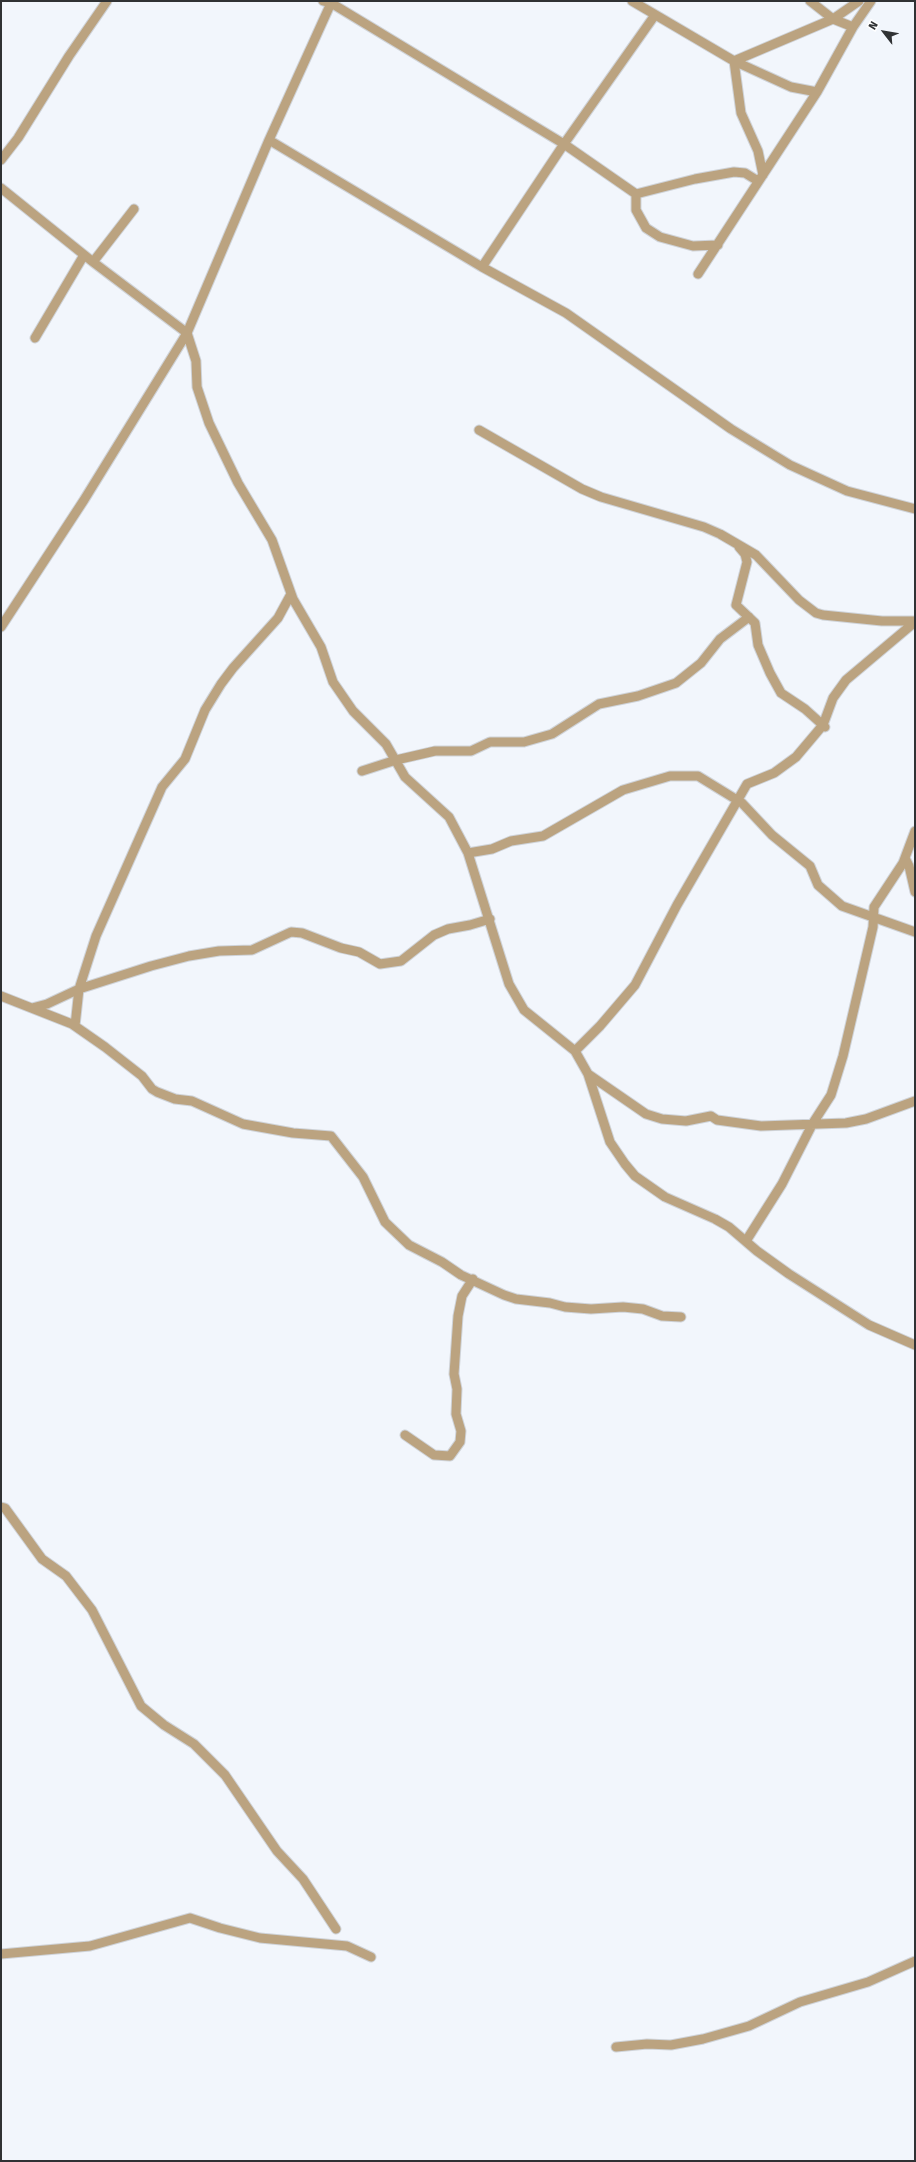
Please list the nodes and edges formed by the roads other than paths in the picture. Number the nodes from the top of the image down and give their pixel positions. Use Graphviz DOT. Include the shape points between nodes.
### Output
graph roads {
  1 [pos="107,1"];
  2 [pos="632,1"];
  3 [pos="810,1"];
  4 [pos="859,1"];
  5 [pos="871,1"];
  6 [pos="328,2"];
  7 [pos="655,15"];
  8 [pos="833,19"];
  9 [pos="853,27"];
  10 [pos="734,60"];
  11 [pos="817,92"];
  12 [pos="269,140"];
  13 [pos="564,144"];
  14 [pos="1,160"];
  15 [pos="761,178"];
  16 [pos="1,188"];
  17 [pos="636,194"];
  18 [pos="134,209"];
  19 [pos="718,245"];
  20 [pos="84,255"];
  21 [pos="93,262"];
  22 [pos="482,267"];
  23 [pos="698,274"];
  24 [pos="187,333"];
  25 [pos="35,338"];
  26 [pos="479,430"];
  27 [pos="915,509"];
  28 [pos="736,543"];
  29 [pos="291,594"];
  30 [pos="749,617"];
  31 [pos="915,622"];
  32 [pos="1,627"];
  33 [pos="824,726"];
  34 [pos="396,760"];
  35 [pos="362,771"];
  36 [pos="738,800"];
  37 [pos="915,832"];
  38 [pos="468,853"];
  39 [pos="905,858"];
  40 [pos="915,892"];
  41 [pos="873,916"];
  42 [pos="490,919"];
  43 [pos="915,932"];
  44 [pos="79,989"];
  45 [pos="1,996"];
  46 [pos="32,1008"];
  47 [pos="75,1026"];
  48 [pos="575,1051"];
  49 [pos="588,1074"];
  50 [pos="915,1102"];
  51 [pos="813,1123"];
  52 [pos="746,1241"];
  53 [pos="461,1275"];
  54 [pos="473,1279"];
  55 [pos="465,1290"];
  56 [pos="681,1317"];
  57 [pos="915,1345"];
  58 [pos="405,1435"];
  59 [pos="1,1507"];
  60 [pos="336,1929"];
  61 [pos="1,1954"];
  62 [pos="371,1957"];
  63 [pos="915,1961"];
  64 [pos="616,2047"];
  1 -- 14 [label="street"];
  2 -- 7 [label="street"];
  3 -- 8 [label="street"];
  4 -- 8 [label="street"];
  5 -- 9 [label="street"];
  6 -- 12 [label="street"];
  6 -- 13 [label="street"];
  7 -- 10 [label="street"];
  7 -- 13 [label="street"];
  8 -- 9 [label="street"];
  8 -- 10 [label="street"];
  9 -- 11 [label="street"];
  10 -- 11 [label="street" via="791,87"];
  10 -- 15 [label="street" via="741,113 758,151"];
  11 -- 15 [label="street"];
  12 -- 22 [label="street"];
  12 -- 24 [label="street"];
  13 -- 17 [label="street"];
  13 -- 22 [label="street"];
  15 -- 17 [label="street" via="734,172"];
  15 -- 19 [label="street"];
  16 -- 20 [label="street"];
  17 -- 19 [label="street" via="636,210 646,228 660,237 693,246"];
  18 -- 21 [label="street"];
  19 -- 23 [label="street"];
  20 -- 21 [label="street"];
  20 -- 25 [label="street"];
  21 -- 24 [label="street"];
  22 -- 27 [label="street" via="566,313 731,429 790,465 847,491"];
  24 -- 29 [label="street" via="196,361 197,387 209,423 238,484 272,540"];
  24 -- 32 [label="street" via="84,500"];
  26 -- 28 [label="street" via="582,489 704,527"];
  28 -- 30 [label="street" via="745,554 747,562 736,605"];
  28 -- 31 [label="street" via="756,555 799,600 816,613"];
  29 -- 34 [label="street" via="321,647 340,694 386,744"];
  29 -- 44 [label="street" via="278,618 220,684 205,710 185,760 162,787 96,936"];
  30 -- 33 [label="street" via="756,623 758,645 781,693"];
  30 -- 34 [label="street" via="720,639 701,663 676,683 638,696 599,704 552,734 524,742 490,742 471,751 435,751"];
  31 -- 33 [label="street" via="846,680 833,698"];
  33 -- 36 [label="street" via="796,757 774,773 747,784"];
  34 -- 35 [label="street"];
  34 -- 38 [label="street" via="405,777 449,817"];
  36 -- 38 [label="street" via="698,776 670,776 611,796 543,836"];
  36 -- 41 [label="street" via="772,835 810,866 818,885 845,908"];
  36 -- 48 [label="street" via="677,905 636,985"];
  37 -- 39 [label="street"];
  38 -- 42 [label="street"];
  39 -- 40 [label="street"];
  39 -- 41 [label="street" via="876,902"];
  41 -- 43 [label="street"];
  41 -- 51 [label="street" via="873,927 837,1080 831,1095"];
  42 -- 44 [label="street" via="434,935 401,961 380,964 359,952 302,933 290,932 252,950 219,951 188,956"];
  42 -- 48 [label="street" via="504,972 524,1010"];
  44 -- 46 [label="street"];
  44 -- 47 [label="street"];
  45 -- 46 [label="street"];
  46 -- 47 [label="street"];
  47 -- 53 [label="street" via="142,1076 152,1090 175,1099 192,1101 243,1124 293,1133 331,1136 363,1177 385,1222 409,1245"];
  48 -- 49 [label="street"];
  49 -- 51 [label="street" via="646,1114 662,1119 686,1121 711,1116 717,1120 761,1126"];
  49 -- 52 [label="street" via="610,1142 630,1172 665,1196 715,1218"];
  50 -- 51 [label="street" via="866,1119 846,1123"];
  51 -- 52 [label="street" via="791,1168"];
  52 -- 57 [label="street" via="789,1274 868,1325"];
  53 -- 54 [label="street"];
  53 -- 55 [label="street"];
  54 -- 55 [label="street"];
  54 -- 56 [label="street" via="504,1296 516,1299 565,1307 643,1309 662,1316"];
  55 -- 58 [label="street" via="458,1316 454,1374 460,1442 450,1456 434,1454"];
  59 -- 60 [label="street" via="5,1508 42,1559 66,1576 92,1610 141,1706 164,1725 194,1744 225,1775 278,1851 303,1879"];
  61 -- 62 [label="street" via="90,1946 190,1918 260,1938 347,1946"];
  63 -- 64 [label="street" via="868,1982 800,2002 741,2028 703,2039 671,2045"];
}
